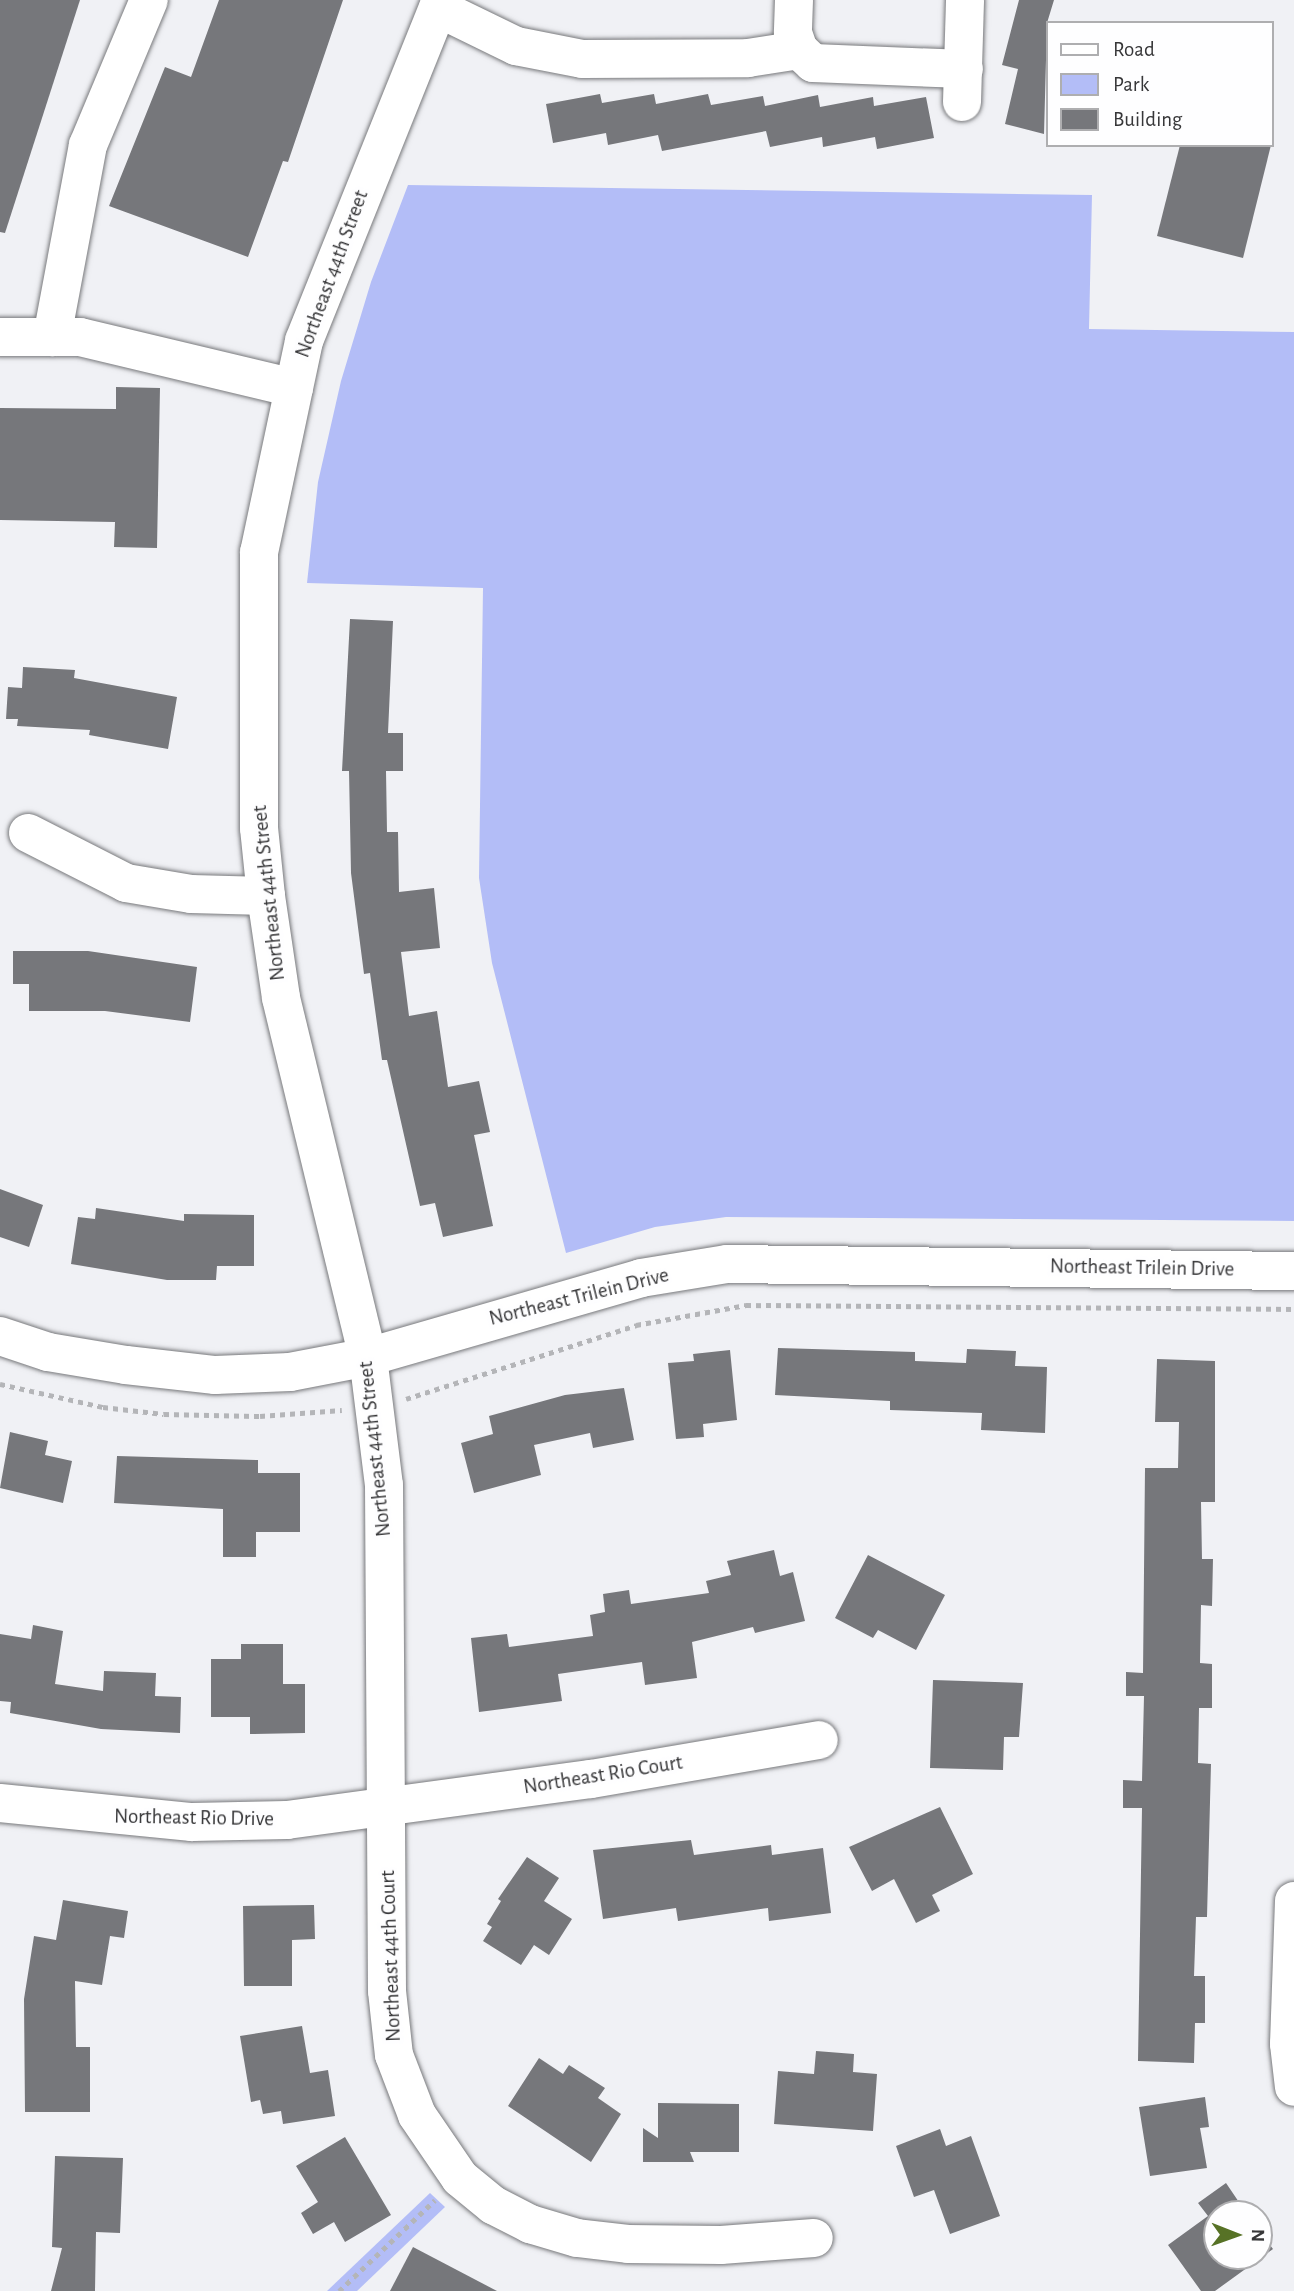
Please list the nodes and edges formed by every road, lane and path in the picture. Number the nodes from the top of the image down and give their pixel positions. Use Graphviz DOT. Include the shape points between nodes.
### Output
graph roads {
  1 [pos="149,0"];
  2 [pos="794,0"];
  3 [pos="965,0"];
  4 [pos="439,4"];
  5 [pos="799,50"];
  6 [pos="0,337"];
  7 [pos="52,337"];
  8 [pos="294,388"];
  9 [pos="28,833"];
  10 [pos="266,896"];
  11 [pos="1294,1271"];
  12 [pos="1294,1309"];
  13 [pos="0,1336"];
  14 [pos="368,1357"];
  15 [pos="0,1384"];
  16 [pos="376,1406"];
  17 [pos="819,1740"];
  18 [pos="0,1803"];
  19 [pos="387,1806"];
  20 [pos="1294,1901"];
  21 [pos="1294,2087"];
  22 [pos="460,2178"];
  23 [pos="814,2238"];
  24 [pos="340,2291"];
  1 -- 7 [label="street" via="88,145"];
  2 -- 5 [label="street" via="793,33"];
  3 -- 5 [label="street" via="963,86 813,63"];
  4 -- 5 [label="street" via="516,46 582,60 748,58"];
  4 -- 8 [label="street, Northeast 44th Street" via="304,341"];
  6 -- 7 [label="street"];
  7 -- 8 [label="street" via="80,337"];
  8 -- 10 [label="street, Northeast 44th Street" via="259,552 259,828"];
  9 -- 10 [label="street" via="126,883 191,894"];
  10 -- 14 [label="street, Northeast 44th Street" via="281,998"];
  11 -- 14 [label="street, Northeast Trilein Drive" via="727,1264 640,1278"];
  12 -- 16 [label="path" via="746,1305 636,1325"];
  13 -- 14 [label="street, Northeast Trilein Drive" via="87,1359 215,1375 290,1372"];
  14 -- 16 [label="street, Northeast 44th Street"];
  15 -- 16 [label="path" via="103,1407 164,1414 260,1416"];
  16 -- 19 [label="street, Northeast 44th Street" via="384,1485"];
  17 -- 19 [label="street, Northeast Rio Court" via="591,1779"];
  18 -- 19 [label="street, Northeast Rio Drive" via="192,1822 286,1820"];
  19 -- 22 [label="street, Northeast 44th Court" via="387,1991 394,2055 417,2115"];
  20 -- 21 [label="street" via="1289,2044"];
  22 -- 23 [label="street, Northeast 44th Court" via="493,2205 530,2224 577,2238 721,2245"];
  22 -- 24 [label="path"];
}
